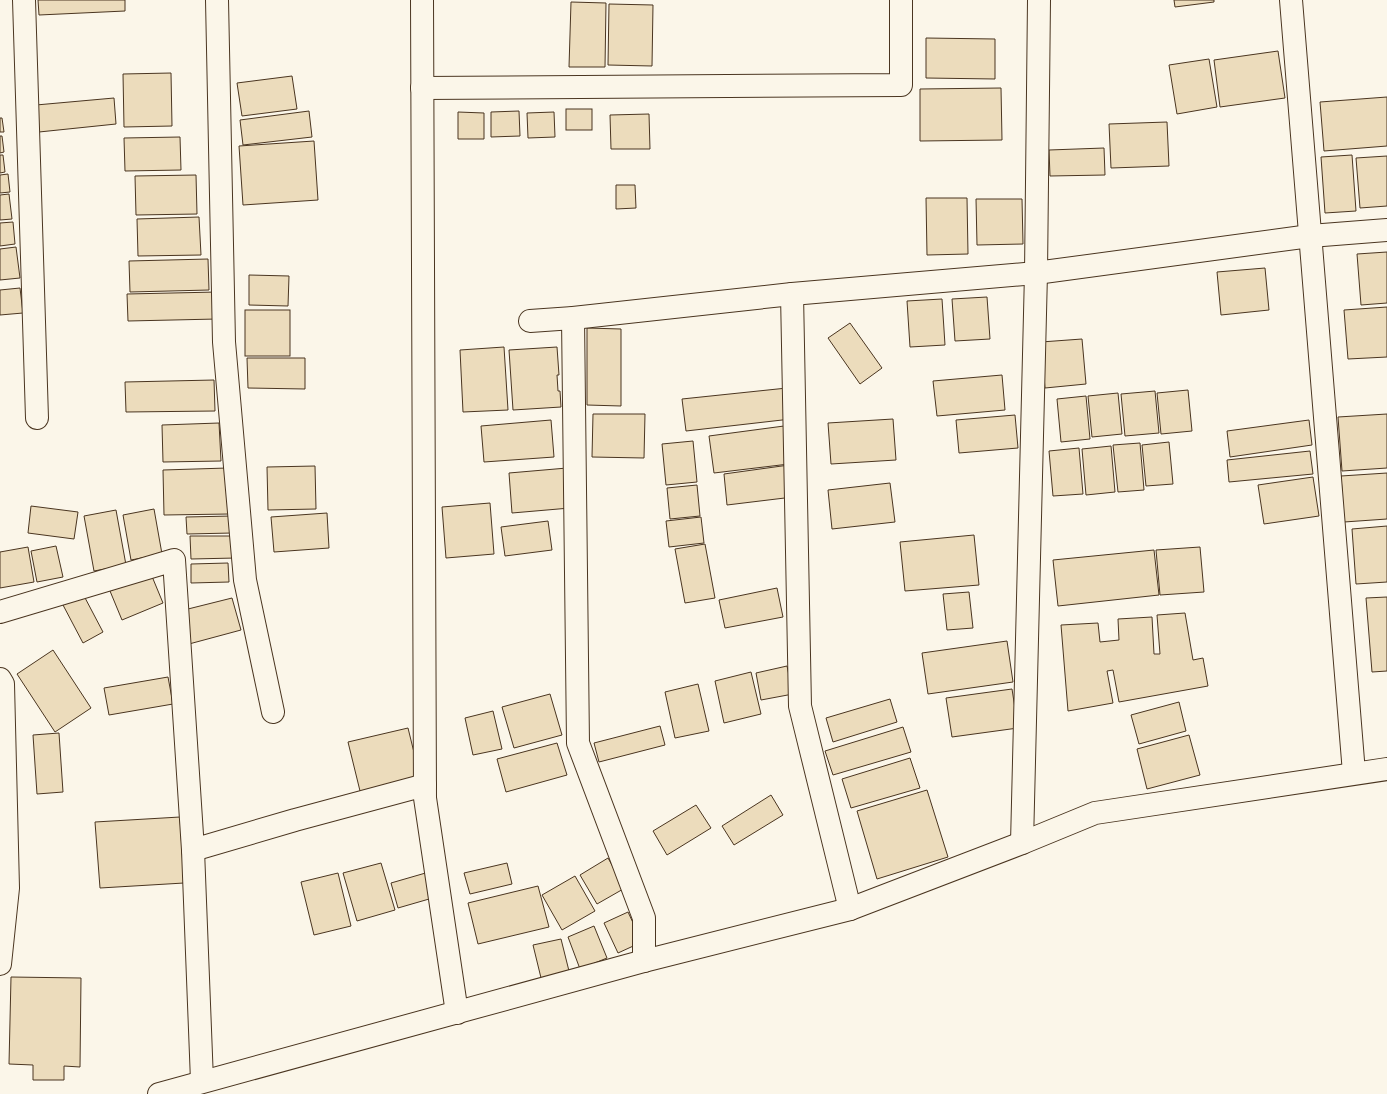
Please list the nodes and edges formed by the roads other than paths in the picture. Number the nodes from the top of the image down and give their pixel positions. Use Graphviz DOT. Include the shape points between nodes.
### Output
graph roads {
  1 [pos="24,0"];
  2 [pos="217,0"];
  3 [pos="422,0"];
  4 [pos="901,0"];
  5 [pos="1040,0"];
  6 [pos="1291,0"];
  7 [pos="422,88"];
  8 [pos="1387,230"];
  9 [pos="1310,236"];
  10 [pos="1036,273"];
  11 [pos="792,294"];
  12 [pos="573,318"];
  13 [pos="530,321"];
  14 [pos="37,418"];
  15 [pos="0,612"];
  16 [pos="0,680"];
  17 [pos="273,712"];
  18 [pos="1387,769"];
  19 [pos="1354,773"];
  20 [pos="425,786"];
  21 [pos="1022,843"];
  22 [pos="193,850"];
  23 [pos="850,909"];
  24 [pos="644,961"];
  25 [pos="0,964"];
  26 [pos="457,1013"];
  27 [pos="202,1081"];
  28 [pos="158,1094"];
  1 -- 14 [label="street"];
  2 -- 17 [label="street" via="224,342 246,580"];
  3 -- 7 [label="street"];
  4 -- 7 [label="street" via="901,85"];
  5 -- 10 [label="street"];
  6 -- 9 [label="street"];
  7 -- 20 [label="street"];
  8 -- 9 [label="street"];
  9 -- 10 [label="street"];
  9 -- 19 [label="street"];
  10 -- 11 [label="street"];
  10 -- 21 [label="street"];
  11 -- 12 [label="street"];
  11 -- 23 [label="street" via="800,706"];
  12 -- 13 [label="street"];
  12 -- 24 [label="street" via="578,743 644,918"];
  15 -- 22 [label="street" via="174,560"];
  16 -- 25 [label="street" via="3,684 8,888"];
  18 -- 19 [label="street"];
  19 -- 21 [label="street" via="1095,813"];
  20 -- 22 [label="street"];
  20 -- 26 [label="street"];
  21 -- 23 [label="street"];
  22 -- 27 [label="street"];
  23 -- 24 [label="street"];
  24 -- 26 [label="street"];
  26 -- 27 [label="street"];
  27 -- 28 [label="street"];
}
